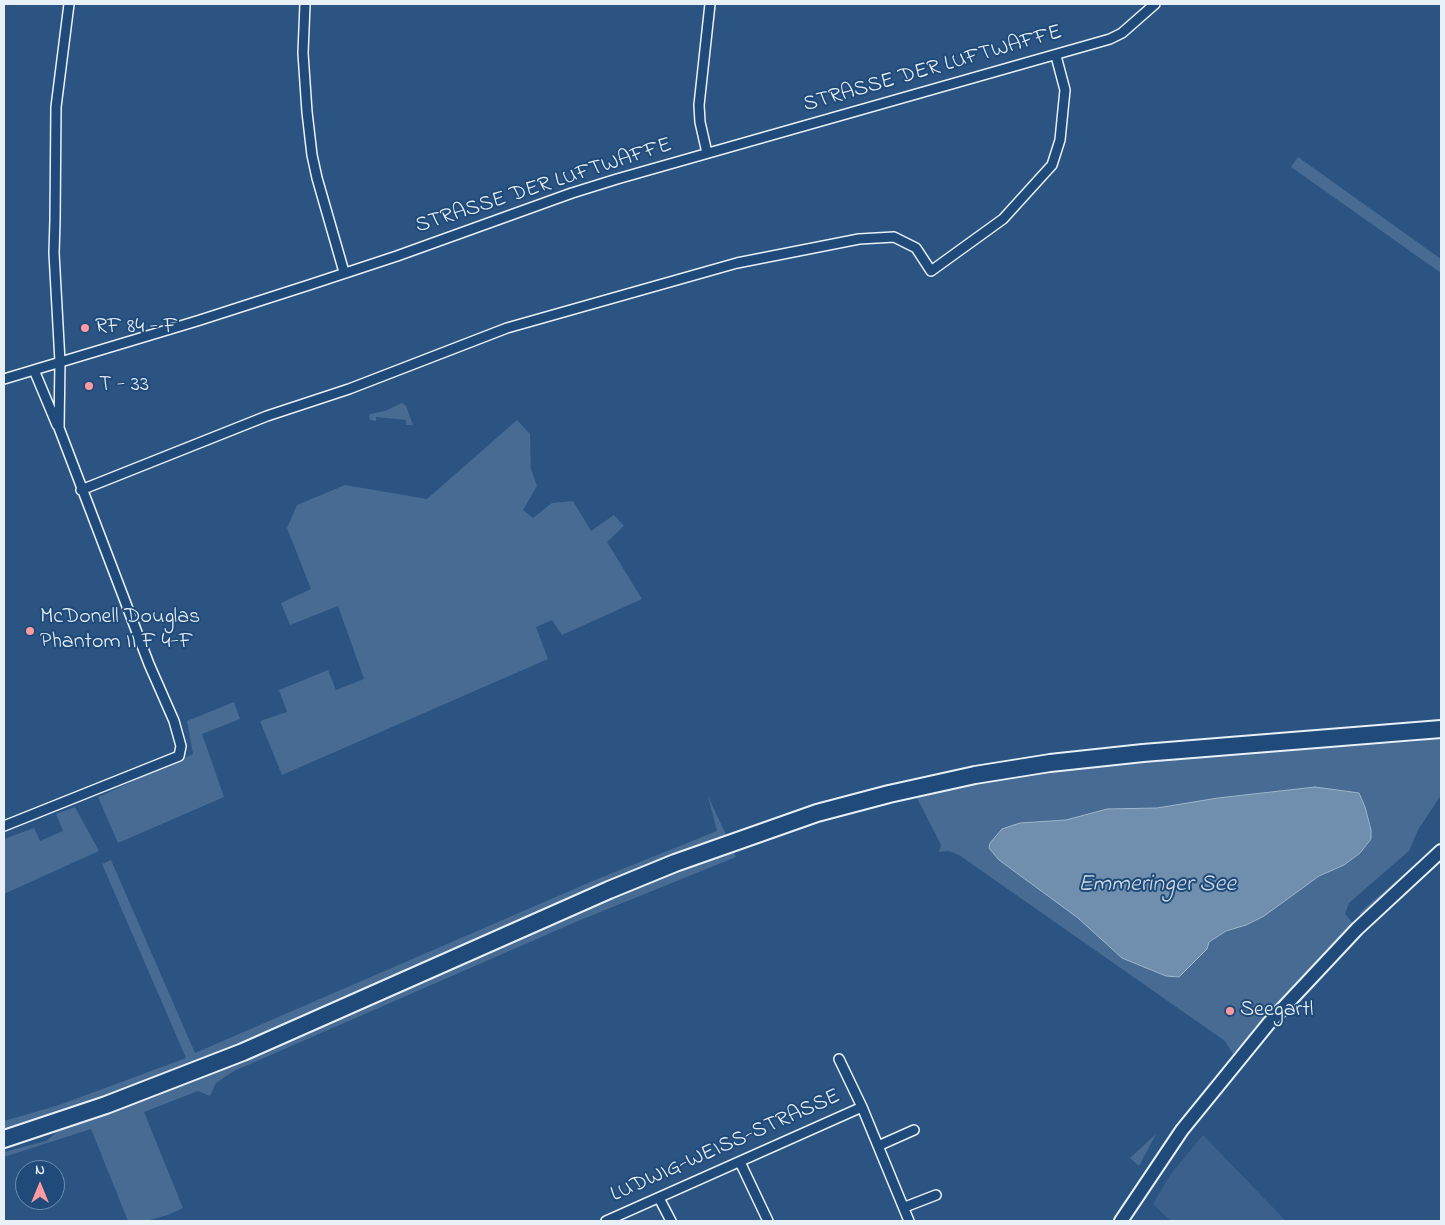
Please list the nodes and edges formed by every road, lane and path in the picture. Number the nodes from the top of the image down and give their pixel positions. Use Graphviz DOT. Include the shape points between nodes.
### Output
graph roads {
  1 [pos="69,4"];
  2 [pos="305,4"];
  3 [pos="710,4"];
  4 [pos="1155,4"];
  5 [pos="1056,56"];
  6 [pos="707,153"];
  7 [pos="344,272"];
  8 [pos="60,362"];
  9 [pos="34,370"];
  10 [pos="4,379"];
  11 [pos="59,428"];
  12 [pos="81,490"];
  13 [pos="1441,728"];
  14 [pos="4,826"];
  15 [pos="1441,851"];
  16 [pos="838,1060"];
  17 [pos="862,1107"];
  18 [pos="914,1130"];
  19 [pos="4,1139"];
  20 [pos="878,1146"];
  21 [pos="740,1162"];
  22 [pos="936,1196"];
  23 [pos="659,1198"];
  24 [pos="905,1207"];
  25 [pos="606,1221"];
  26 [pos="671,1221"];
  27 [pos="768,1221"];
  28 [pos="910,1221"];
  29 [pos="1121,1221"];
  1 -- 8 [label="street" via="56,107 54,253"];
  2 -- 7 [label="street" via="303,53 312,155"];
  3 -- 6 [label="street" via="699,105"];
  4 -- 5 [label="street, STRASSE DER LUFTWAFFE" via="1122,33"];
  5 -- 6 [label="street, STRASSE DER LUFTWAFFE"];
  5 -- 12 [label="street" via="1065,90 1060,140 1052,165 1003,219 931,271 916,248 894,237 859,239 737,263 507,328 267,416"];
  6 -- 7 [label="street, STRASSE DER LUFTWAFFE" via="572,193"];
  7 -- 8 [label="street, STRASSE DER LUFTWAFFE" via="198,321"];
  8 -- 9 [label="street, STRASSE DER LUFTWAFFE"];
  8 -- 11 [label="street"];
  9 -- 10 [label="street, STRASSE DER LUFTWAFFE"];
  9 -- 11 [label="street"];
  11 -- 12 [label="street"];
  12 -- 14 [label="street" via="174,721 181,746 178,756"];
  13 -- 19 [label="highway" via="1050,763 974,775 817,813 609,890 243,1052 106,1105"];
  15 -- 29 [label="street" via="1357,929 1270,1023 1182,1130"];
  16 -- 17 [label="street"];
  17 -- 20 [label="street"];
  17 -- 21 [label="street, LUDWIG-WEISS-STRASSE"];
  18 -- 20 [label="street"];
  20 -- 24 [label="street"];
  21 -- 23 [label="street, LUDWIG-WEISS-STRASSE"];
  21 -- 27 [label="street"];
  22 -- 24 [label="street"];
  23 -- 25 [label="street, LUDWIG-WEISS-STRASSE"];
  23 -- 26 [label="street"];
  24 -- 28 [label="street"];
}
